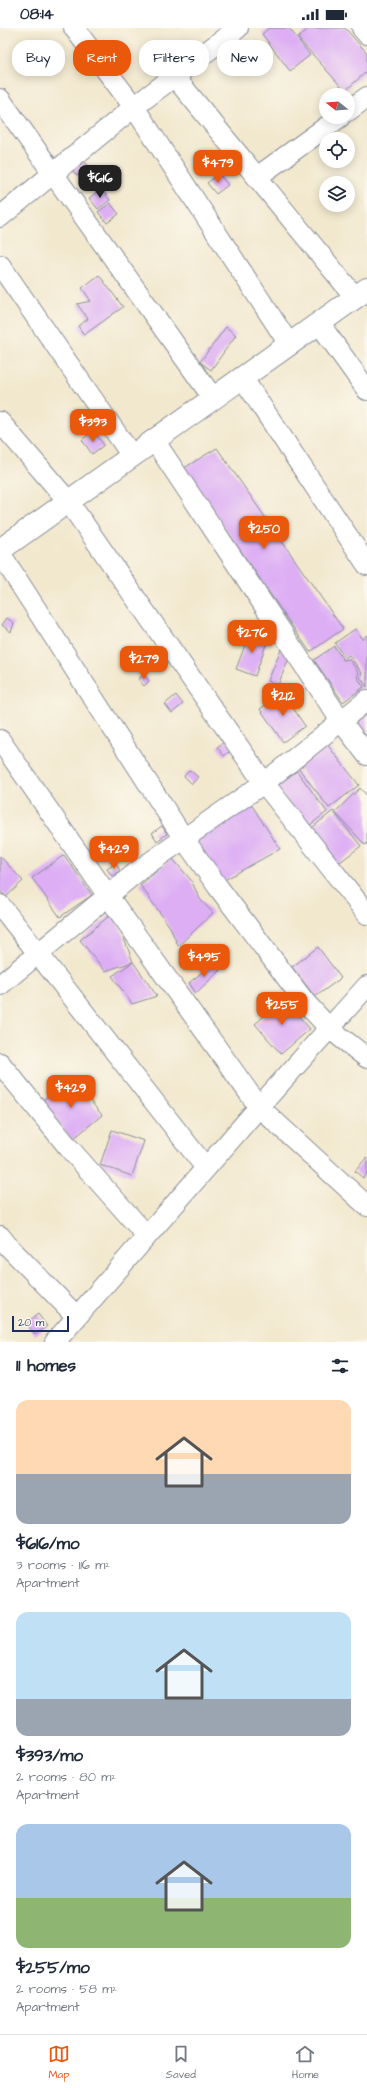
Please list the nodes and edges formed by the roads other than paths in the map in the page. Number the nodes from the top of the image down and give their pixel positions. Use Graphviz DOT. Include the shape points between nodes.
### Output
graph roads {
  1 [pos="74,28"];
  2 [pos="238,28"];
  3 [pos="362,28"];
  4 [pos="367,34"];
  5 [pos="209,50"];
  6 [pos="174,76"];
  7 [pos="367,97"];
  8 [pos="0,99"];
  9 [pos="355,106"];
  10 [pos="134,107"];
  11 [pos="330,124"];
  12 [pos="54,172"];
  13 [pos="257,177"];
  14 [pos="0,217"];
  15 [pos="0,265"];
  16 [pos="361,293"];
  17 [pos="319,322"];
  18 [pos="289,344"];
  19 [pos="242,377"];
  20 [pos="367,390"];
  21 [pos="213,398"];
  22 [pos="0,422"];
  23 [pos="154,440"];
  24 [pos="132,456"];
  25 [pos="68,501"];
  26 [pos="0,550"];
  27 [pos="0,553"];
  28 [pos="367,565"];
  29 [pos="367,700"];
  30 [pos="341,721"];
  31 [pos="0,740"];
  32 [pos="367,755"];
  33 [pos="264,783"];
  34 [pos="184,839"];
  35 [pos="108,896"];
  36 [pos="0,905"];
  37 [pos="367,914"];
  38 [pos="37,955"];
  39 [pos="0,985"];
  40 [pos="367,986"];
  41 [pos="329,1028"];
  42 [pos="367,1058"];
  43 [pos="0,1063"];
  44 [pos="259,1107"];
  45 [pos="206,1168"];
  46 [pos="367,1206"];
  47 [pos="0,1236"];
  48 [pos="147,1236"];
  49 [pos="77,1317"];
  50 [pos="55,1342"];
  1 -- 10 [label="street"];
  2 -- 5 [label="street"];
  3 -- 4 [label="street"];
  6 -- 10 [label="street"];
  6 -- 13 [label="street"];
  7 -- 9 [label="street"];
  8 -- 12 [label="street"];
  10 -- 12 [label="street"];
  10 -- 18 [label="street"];
  11 -- 13 [label="street"];
  12 -- 14 [label="street"];
  12 -- 21 [label="street"];
  13 -- 16 [label="street"];
  15 -- 24 [label="street"];
  16 -- 17 [label="main road"];
  17 -- 18 [label="main road"];
  17 -- 20 [label="street"];
  18 -- 19 [label="main road"];
  19 -- 21 [label="main road"];
  19 -- 28 [label="street"];
  21 -- 23 [label="main road"];
  22 -- 25 [label="street"];
  23 -- 24 [label="main road"];
  23 -- 30 [label="street"];
  24 -- 25 [label="main road"];
  25 -- 26 [label="main road"];
  25 -- 33 [label="street"];
  27 -- 34 [label="street"];
  29 -- 30 [label="street"];
  30 -- 32 [label="street"];
  30 -- 33 [label="street"];
  31 -- 35 [label="street"];
  33 -- 34 [label="street"];
  33 -- 37 [label="street"];
  34 -- 35 [label="street" via="139,870"];
  34 -- 41 [label="street" via="300,995"];
  35 -- 38 [label="street"];
  35 -- 44 [label="street"];
  36 -- 38 [label="street"];
  38 -- 39 [label="street"];
  38 -- 45 [label="street"];
  40 -- 41 [label="street"];
  41 -- 42 [label="street"];
  41 -- 44 [label="street"];
  43 -- 48 [label="street" via="69,1148"];
  44 -- 45 [label="street"];
  44 -- 46 [label="street"];
  45 -- 48 [label="street"];
  47 -- 49 [label="street"];
  48 -- 49 [label="street"];
  49 -- 50 [label="street"];
}
